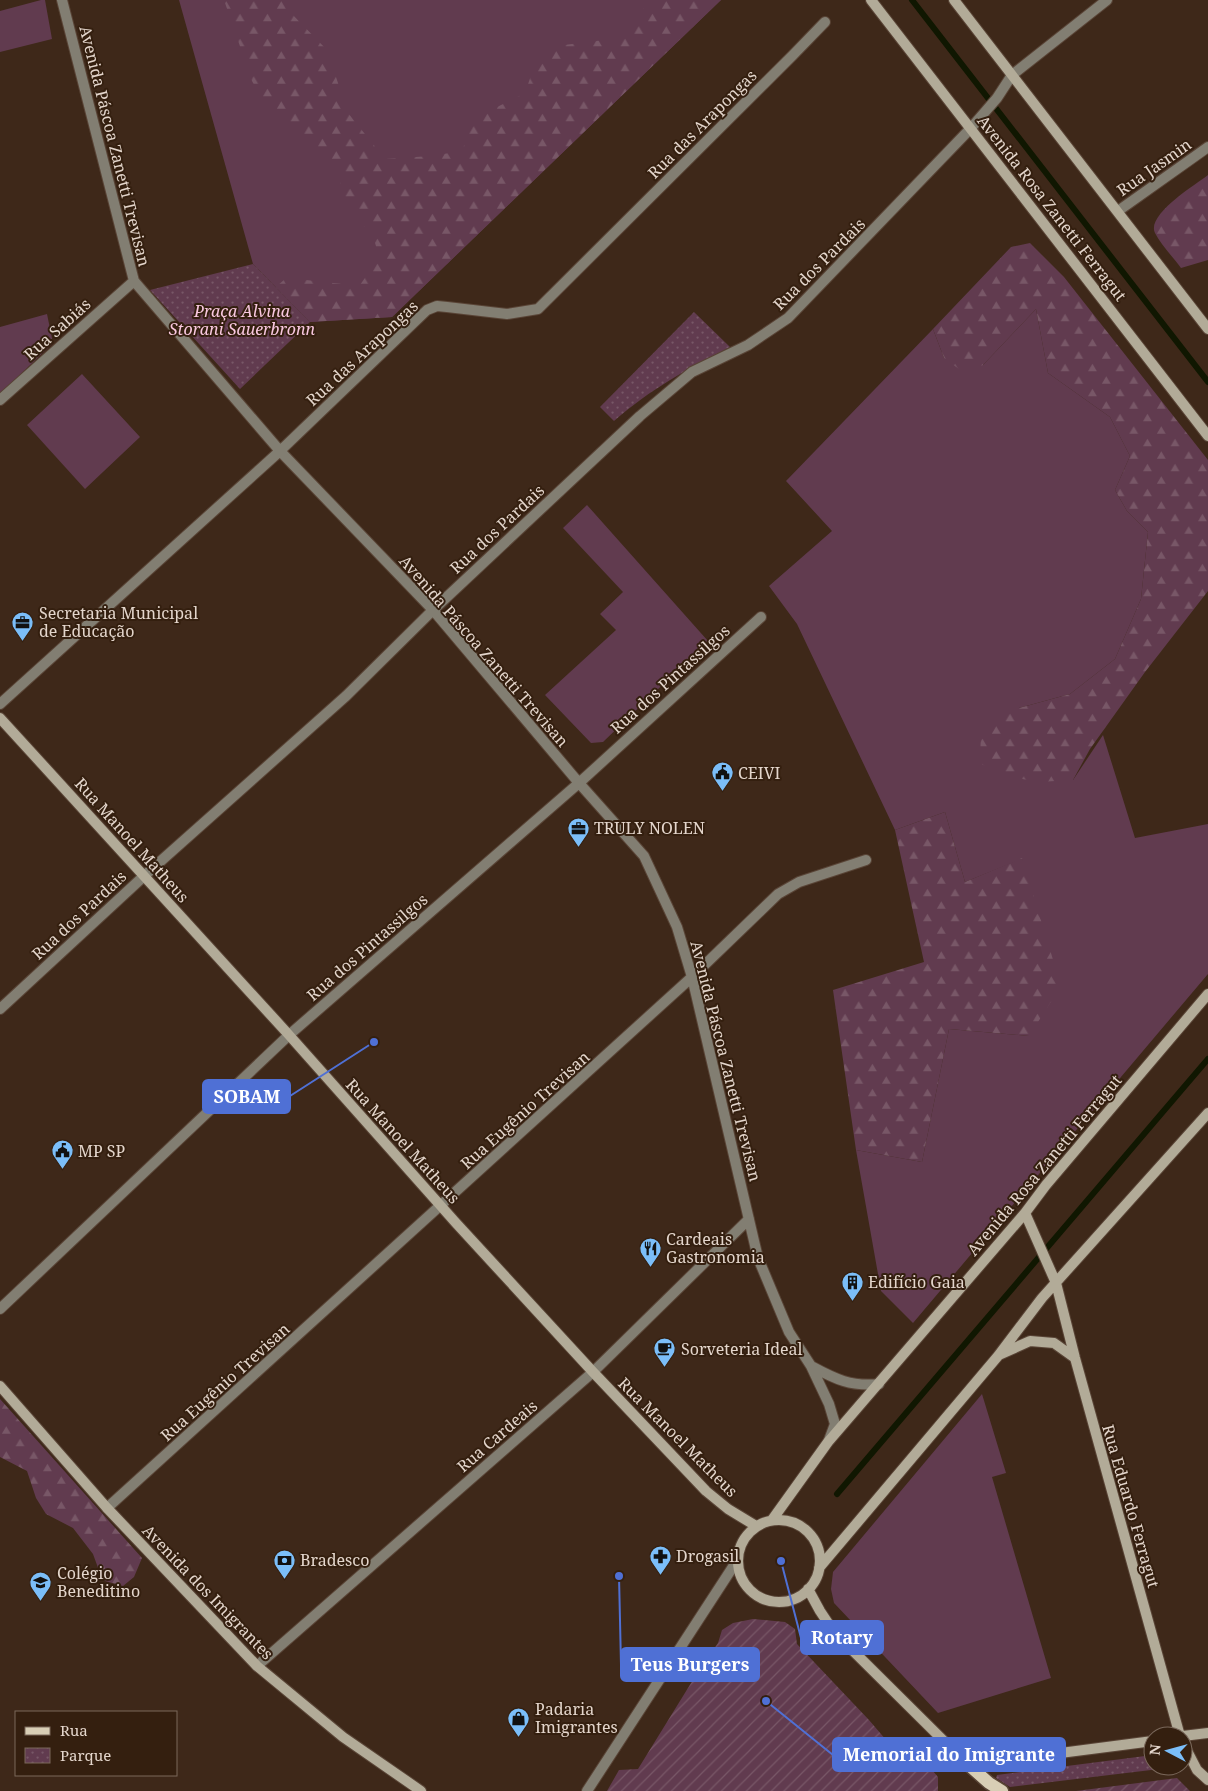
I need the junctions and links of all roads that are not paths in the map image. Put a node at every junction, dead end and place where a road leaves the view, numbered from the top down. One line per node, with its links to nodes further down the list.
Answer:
1 (62, 0): 10 (street, Avenida Páscoa Zanetti Trevisan)
2 (871, 0): 7 (main road, Avenida Rosa Zanetti Ferragut)
3 (954, 0): 6 (main road)
4 (1107, 0): 6 (street, Rua dos Pardais)
5 (825, 22): 14 (street, Rua das Arapongas)
6 (1012, 75): 7 (street, Rua dos Pardais); 9 (main road)
7 (971, 128): 13 (main road, Avenida Rosa Zanetti Ferragut); 15 (street, Rua dos Pardais)
8 (1208, 147): 9 (street, Rua Jasmin)
9 (1118, 211): 11 (main road)
10 (134, 281): 12 (street, Rua Sabiás); 14 (street, Avenida Páscoa Zanetti Trevisan)
11 (1208, 329)
12 (0, 400)
13 (1208, 436)
14 (280, 451): 15 (street, Avenida Páscoa Zanetti Trevisan); 17 (street, Rua das Arapongas)
15 (433, 610): 19 (street, Avenida Páscoa Zanetti Trevisan); 21 (street, Rua dos Pardais)
16 (761, 617): 19 (street, Rua dos Pintassilgos)
17 (0, 704)
18 (0, 718): 21 (main road, Rua Manoel Matheus)
19 (579, 782): 22 (street, Avenida Páscoa Zanetti Trevisan); 25 (street, Rua dos Pintassilgos)
20 (866, 860): 22 (street, Rua Eugênio Trevisan)
21 (144, 876): 24 (street, Rua dos Pardais); 25 (main road, Rua Manoel Matheus)
22 (692, 977): 27 (street, Rua Eugênio Trevisan); 29 (street, Avenida Páscoa Zanetti Trevisan)
23 (1208, 994): 28 (main road, Avenida Rosa Zanetti Ferragut)
24 (0, 1009)
25 (289, 1035): 27 (main road, Rua Manoel Matheus); 31 (street, Rua dos Pintassilgos)
26 (1208, 1113): 30 (main road)
27 (441, 1206): 35 (main road, Rua Manoel Matheus); 39 (street, Rua Eugênio Trevisan)
28 (1025, 1213): 30 (main road, Rua Eduardo Ferragut); 36 (main road, Avenida Rosa Zanetti Ferragut)
29 (749, 1219): 34 (street, Avenida Páscoa Zanetti Trevisan); 35 (street, Rua Cardeais)
30 (1056, 1283): 32 (main road); 33 (main road, Rua Eduardo Ferragut)
31 (0, 1309)
32 (998, 1356): 33 (main road); 43 (main road)
33 (1075, 1358): 46 (main road, Rua Eduardo Ferragut)
34 (811, 1366): 36 (street); 38 (street, Avenida Páscoa Zanetti Trevisan)
35 (593, 1372): 41 (main road, Rua Manoel Matheus); 45 (street, Rua Cardeais)
36 (879, 1384): 38 (main road, Avenida Rosa Zanetti Ferragut)
37 (0, 1386): 39 (main road, Avenida dos Imigrantes)
38 (828, 1442): 40 (main road, Avenida Rosa Zanetti Ferragut)
39 (108, 1508): 45 (main road, Avenida dos Imigrantes)
40 (772, 1520): 41 (main road); 43 (main road)
41 (756, 1526): 42 (main road)
42 (738, 1559): 44 (main road); 56 (street)
43 (819, 1568): 44 (main road)
44 (808, 1589): 50 (main road)
45 (256, 1666): 53 (main road, Avenida dos Imigrantes)
46 (1178, 1726)
47 (1208, 1733): 48 (main road)
48 (1193, 1735)
49 (1143, 1742): 50 (main road)
50 (962, 1759): 54 (main road)
51 (1193, 1762): 52 (main road)
52 (1208, 1780)
53 (409, 1786): 55 (main road, Avenida dos Imigrantes)
54 (991, 1787): 57 (main road)
55 (421, 1791)
56 (587, 1791)
57 (1002, 1791)

